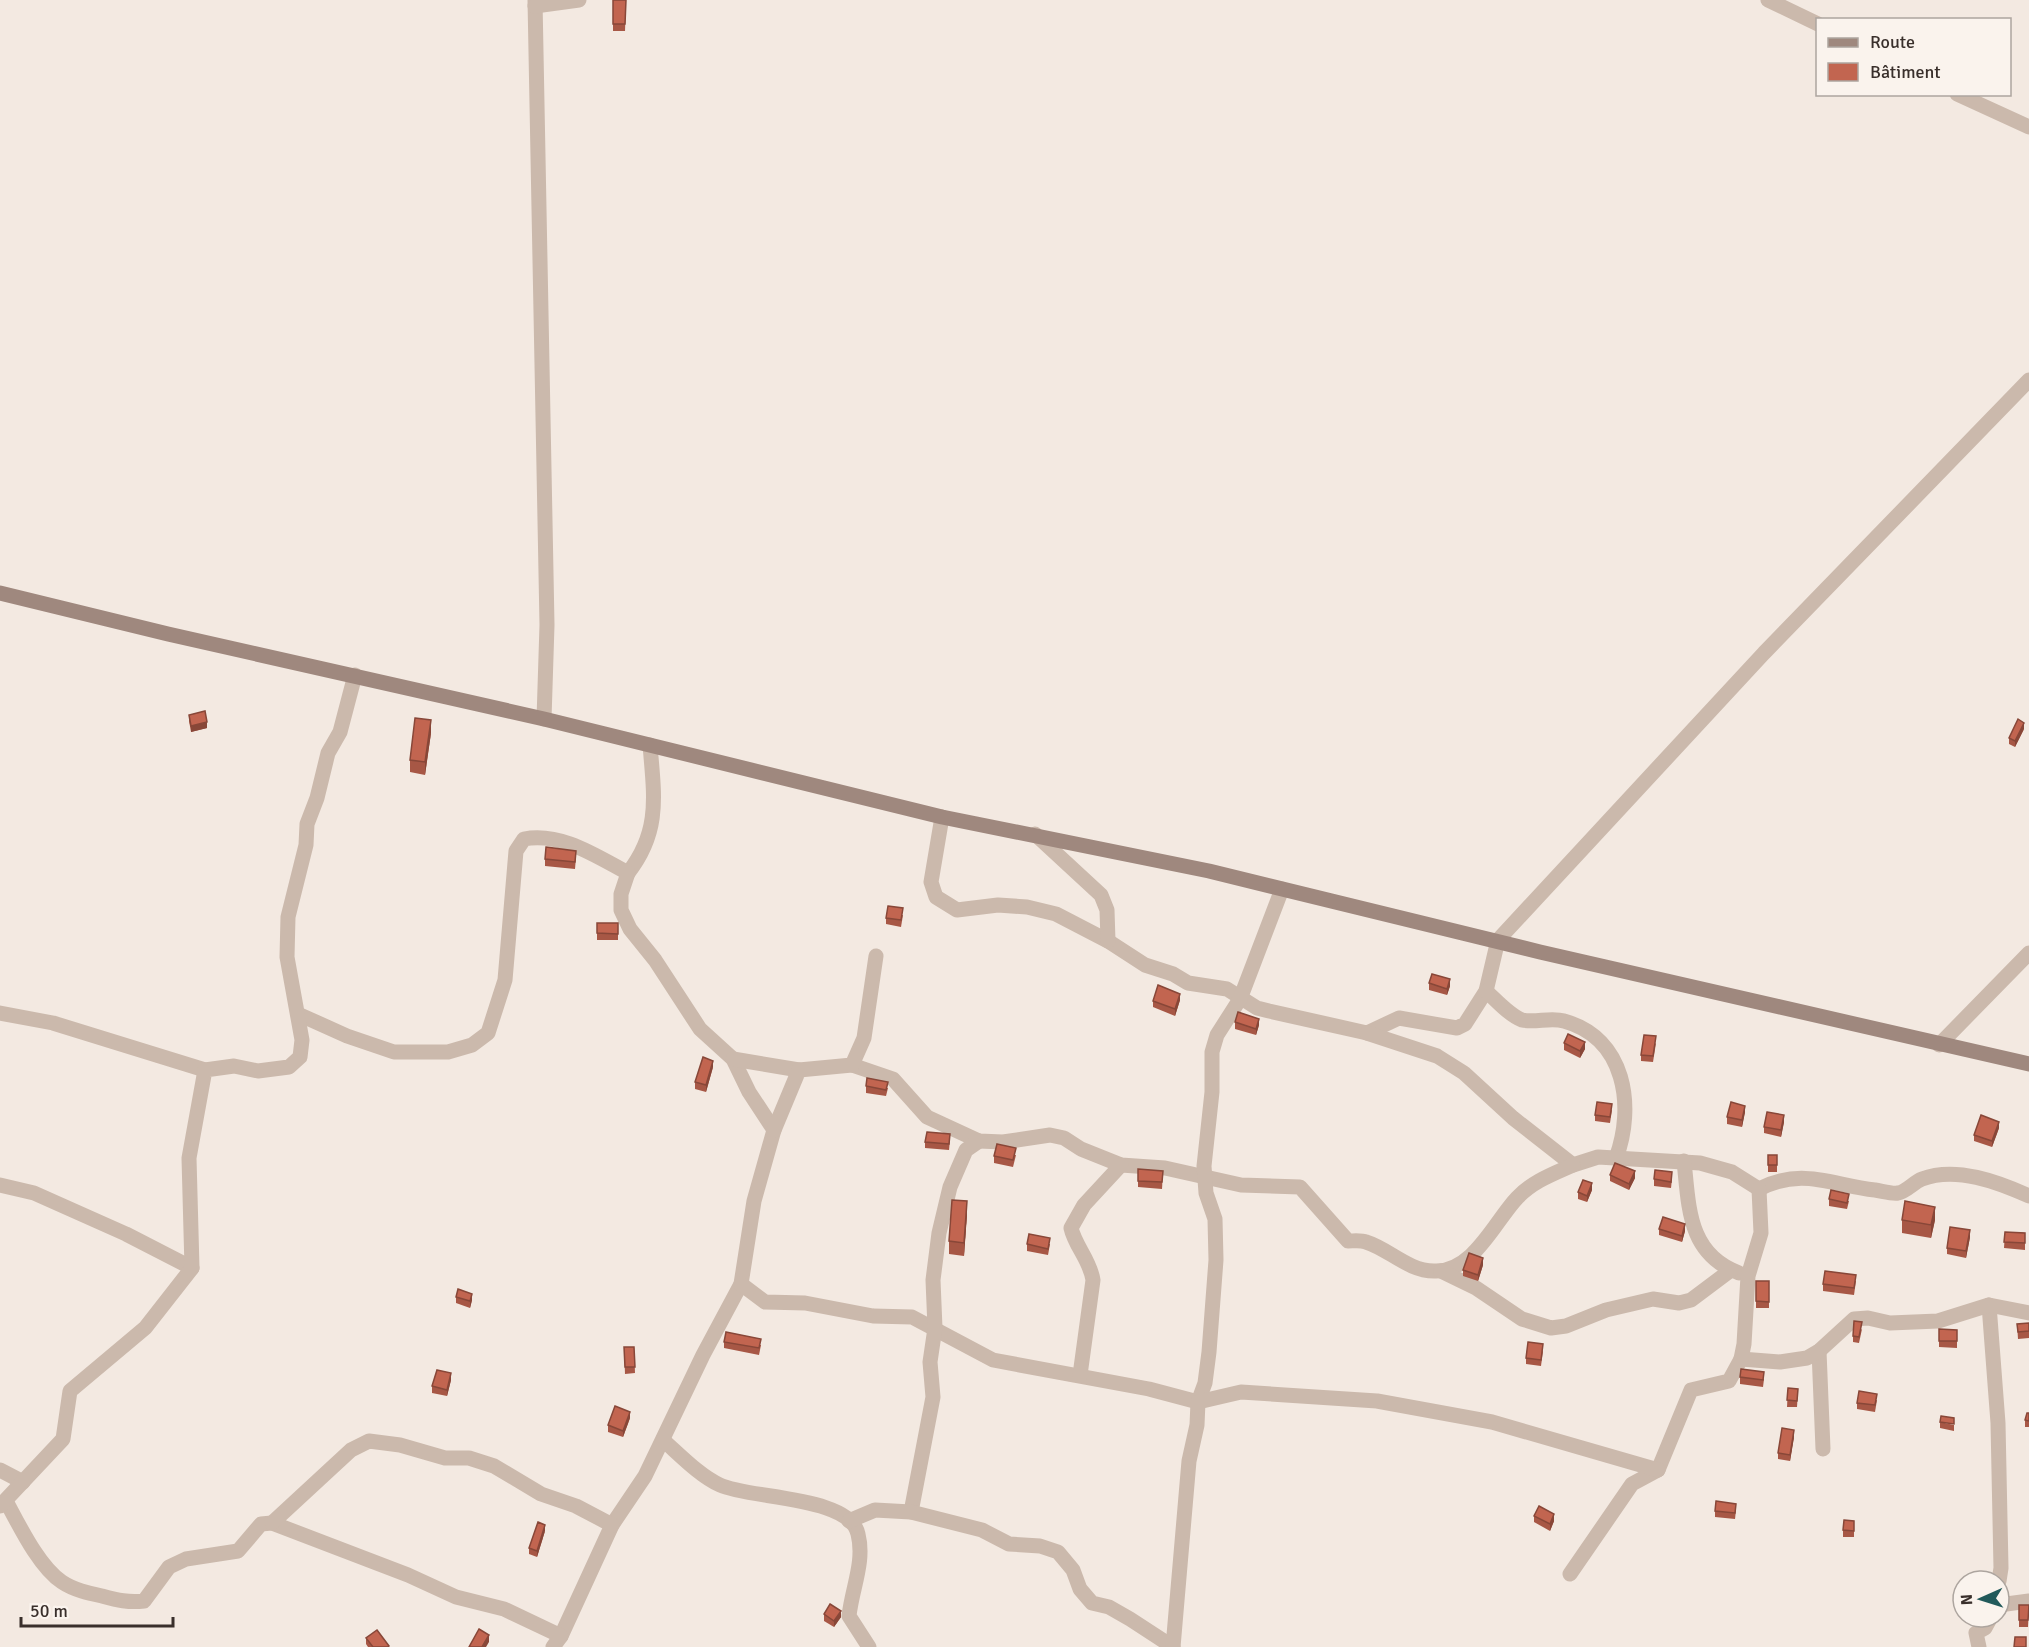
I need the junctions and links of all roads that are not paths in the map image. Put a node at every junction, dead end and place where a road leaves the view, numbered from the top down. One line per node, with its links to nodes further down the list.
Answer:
1 (579, 0): 3 (street)
2 (1768, 0): 4 (street)
3 (535, 3): 10 (street)
4 (1816, 23)
5 (1961, 96): 6 (street)
6 (2029, 127)
7 (2029, 381): 16 (street)
8 (0, 593): 9 (main road)
9 (355, 675): 10 (main road); 23 (street)
10 (544, 719): 11 (main road)
11 (650, 745): 12 (main road); 14 (street)
12 (942, 817): 13 (main road); 17 (street)
13 (1035, 834): 15 (main road); 17 (street)
14 (628, 873): 23 (street); 26 (street)
15 (1282, 889): 16 (main road); 21 (street)
16 (1498, 940): 20 (street); 25 (main road)
17 (1108, 941): 21 (street)
18 (2029, 953): 25 (street)
19 (876, 956): 28 (street)
20 (1486, 991): 24 (street); 33 (street)
21 (1240, 999): 24 (street); 37 (street)
22 (0, 1013): 29 (street)
23 (298, 1014): 29 (street)
24 (1367, 1033): 36 (street)
25 (1939, 1045): 27 (main road)
26 (733, 1059): 30 (street); 31 (street)
27 (2029, 1064)
28 (852, 1065): 30 (street); 32 (street)
29 (205, 1070): 41 (street)
30 (799, 1070): 31 (street)
31 (774, 1130): 45 (street)
32 (979, 1141): 35 (street); 48 (street)
33 (1616, 1158): 34 (street); 36 (street)
34 (1684, 1161): 39 (street); 42 (street)
35 (1121, 1165): 37 (street); 51 (street)
36 (1573, 1165): 43 (street)
37 (1204, 1177): 43 (street); 52 (street)
38 (0, 1185): 41 (street)
39 (1759, 1189): 40 (street); 44 (street)
40 (2029, 1196)
41 (192, 1268): 57 (street)
42 (1731, 1270): 43 (street); 44 (street)
43 (1441, 1271)
44 (1748, 1276): 50 (street)
45 (741, 1284): 48 (street); 53 (street)
46 (1989, 1305): 47 (street); 49 (street); 63 (street)
47 (2029, 1313)
48 (935, 1328): 51 (street); 59 (street)
49 (1819, 1351): 50 (street); 54 (street)
50 (1741, 1359): 56 (street)
51 (1080, 1375): 52 (street)
52 (1197, 1402): 56 (street); 70 (street)
53 (663, 1440): 60 (street); 62 (street)
54 (1824, 1449)
55 (0, 1470): 57 (street)
56 (1659, 1470): 64 (street)
57 (23, 1482): 58 (street)
58 (3, 1503): 61 (street)
59 (911, 1512): 60 (street); 70 (street)
60 (849, 1521): 69 (street)
61 (272, 1523): 62 (street); 68 (street)
62 (612, 1525): 68 (street)
63 (2001, 1569)
64 (1570, 1574)
65 (2029, 1601): 66 (street)
66 (2011, 1603)
67 (1983, 1629): 71 (street)
68 (557, 1642)
69 (869, 1647)
70 (1173, 1647)
71 (1979, 1647)

